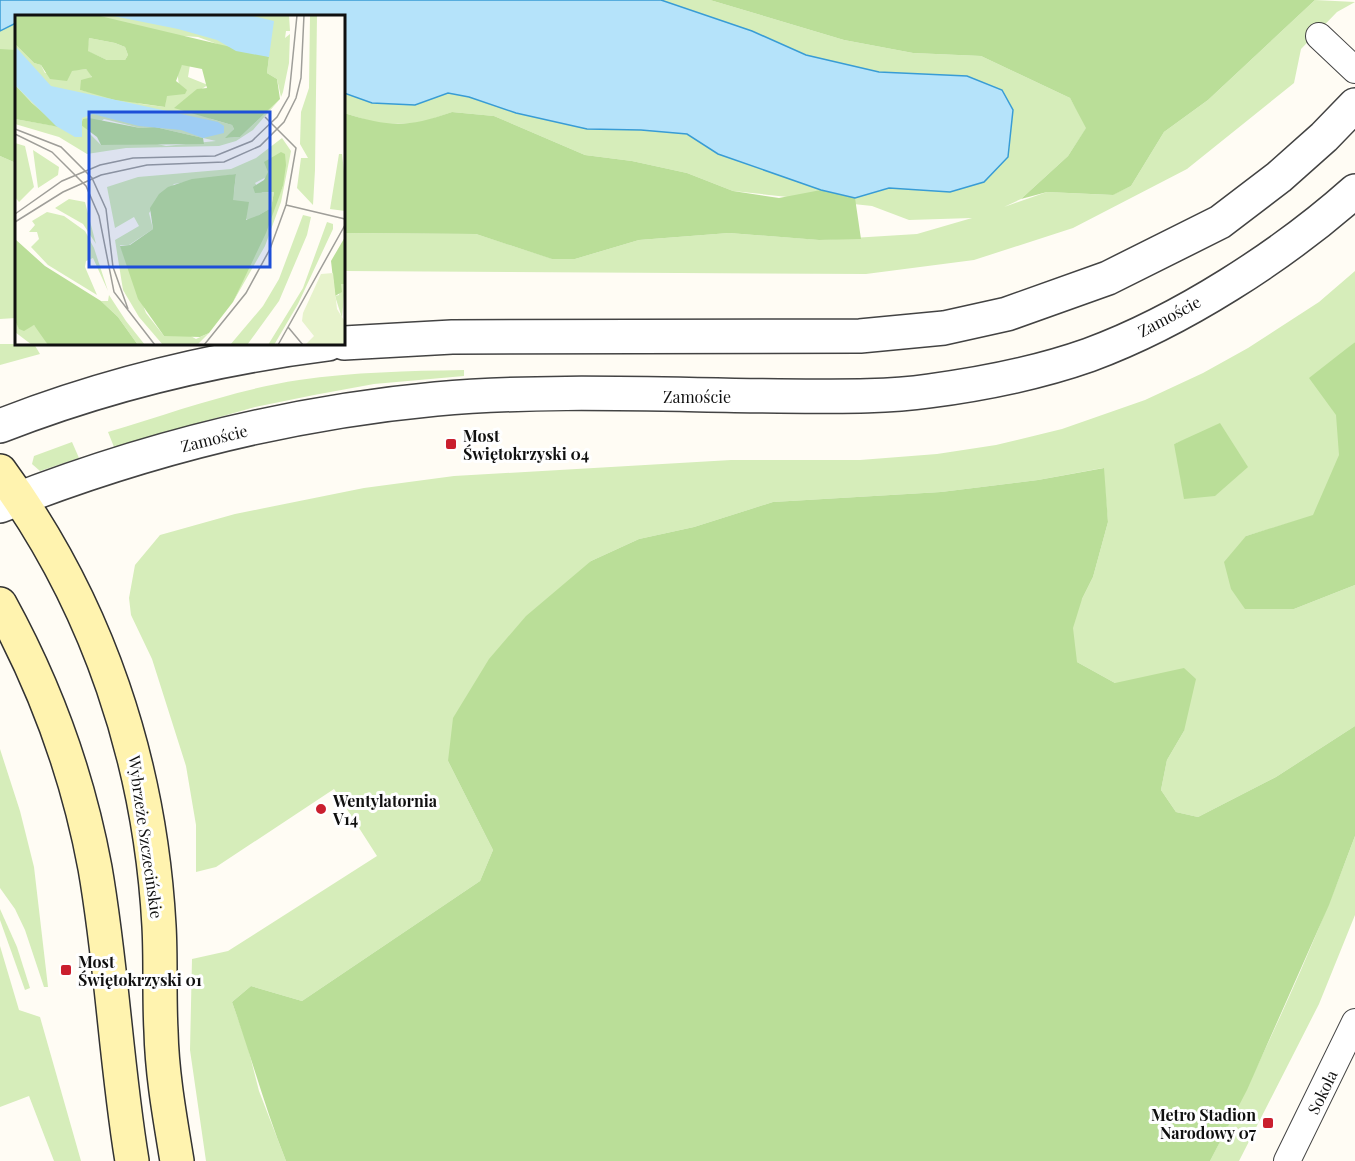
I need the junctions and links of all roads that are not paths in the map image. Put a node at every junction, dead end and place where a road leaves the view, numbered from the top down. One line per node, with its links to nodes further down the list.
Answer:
1 (1319, 36): 2 (street)
2 (1355, 70)
3 (1355, 105): 5 (street)
4 (1355, 191): 9 (street, Zamoście)
5 (345, 343)
6 (319, 345): 7 (street)
7 (0, 426)
8 (0, 471): 9 (main road, Wybrzeże Szczecińskie)
9 (10, 502): 13 (main road, Wybrzeże Szczecińskie)
10 (0, 604): 12 (main road)
11 (1355, 1022): 14 (street, Sokola)
12 (132, 1161)
13 (177, 1161)
14 (1287, 1161)

